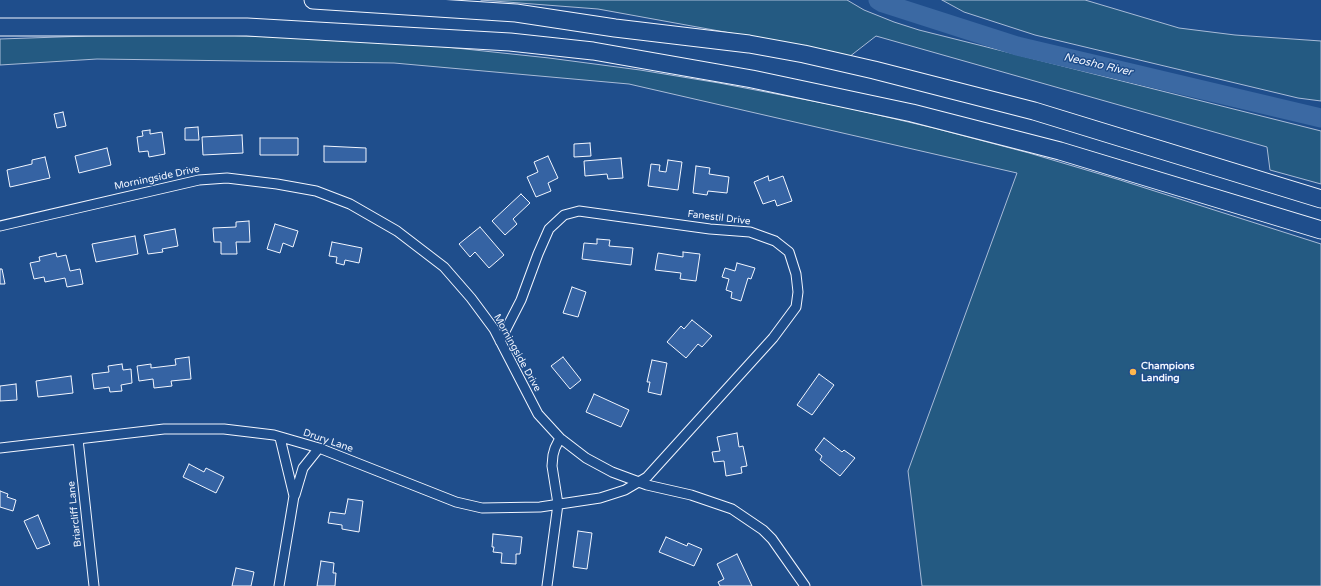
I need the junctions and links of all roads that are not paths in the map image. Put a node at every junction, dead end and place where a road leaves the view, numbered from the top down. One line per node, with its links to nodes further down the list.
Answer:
1 (313, 0): 3 (highway)
2 (0, 27): 5 (highway)
3 (1321, 198)
4 (0, 226): 6 (street, Morningside Drive)
5 (1321, 230)
6 (500, 341): 8 (street, Morningside Drive); 12 (street, Fanestil Drive)
7 (280, 438): 9 (street, Drury Lane); 11 (street, Drury Lane); 13 (street)
8 (560, 438): 12 (street, Morningside Drive); 14 (street)
9 (78, 439): 10 (street, Drury Lane); 15 (street, Briarcliff Lane)
10 (0, 448)
11 (319, 448): 13 (street); 14 (street, Drury Lane)
12 (639, 482): 14 (street, Drury Lane); 18 (street, Morningside Drive)
13 (294, 496): 16 (street)
14 (558, 504): 17 (street)
15 (94, 586)
16 (279, 586)
17 (547, 586)
18 (805, 586)

